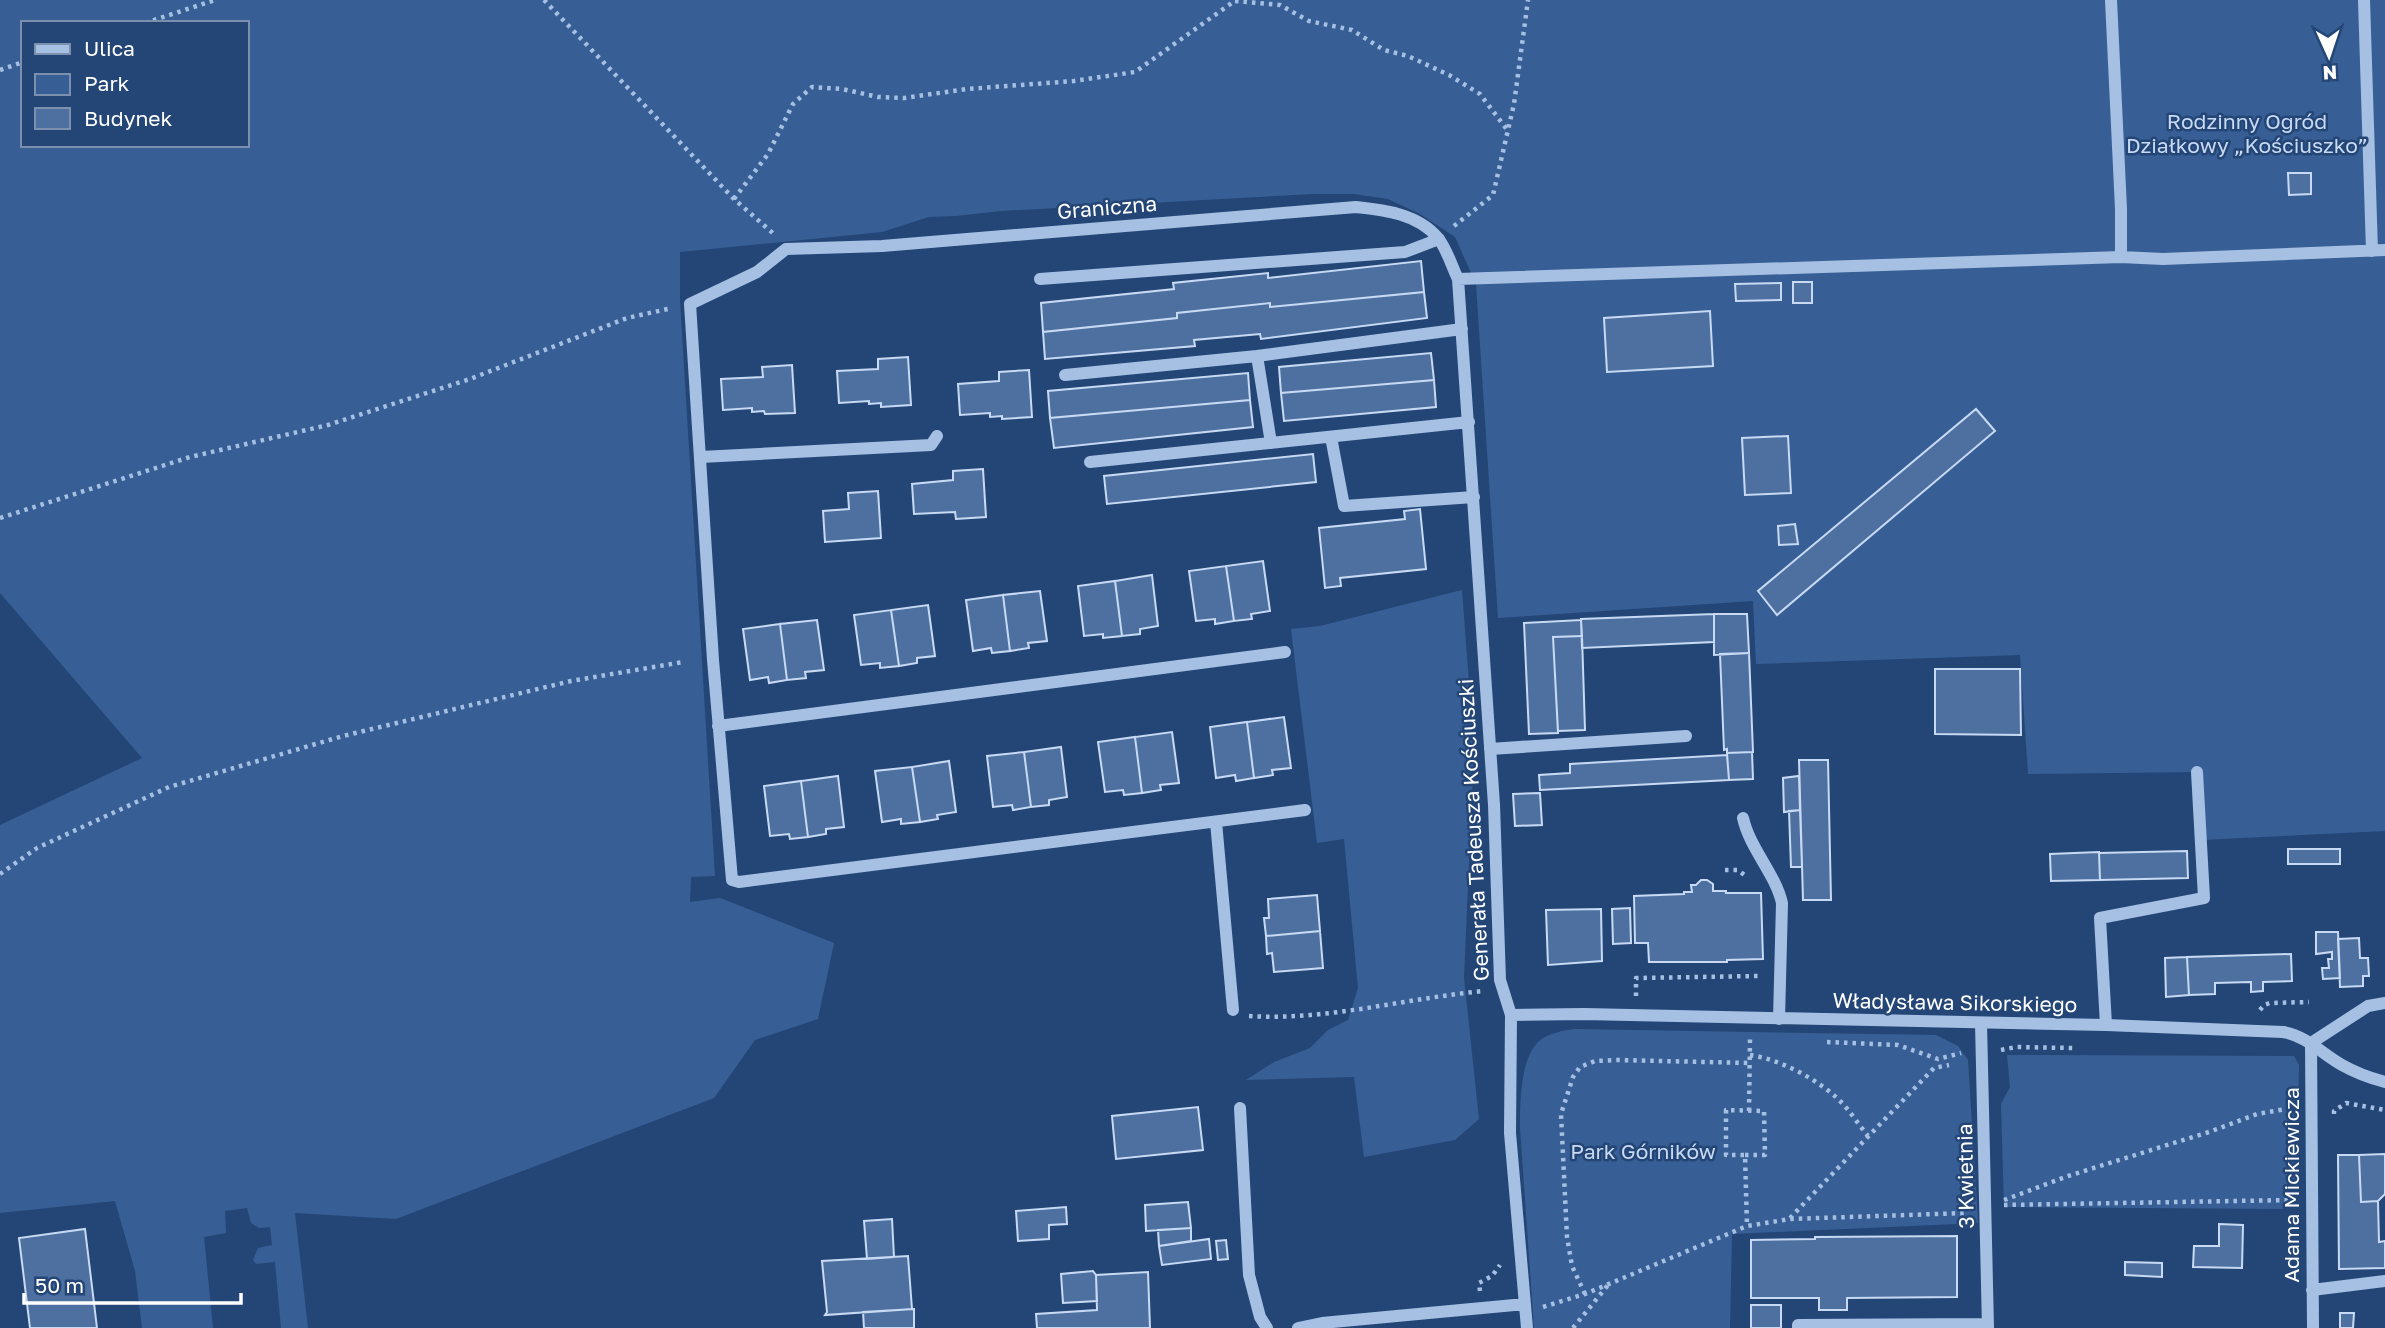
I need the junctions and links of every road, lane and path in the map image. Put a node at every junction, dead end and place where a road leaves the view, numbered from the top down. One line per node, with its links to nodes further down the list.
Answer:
1 (215, 0): 7 (path)
2 (544, 0): 11 (path)
3 (1528, 0): 10 (path)
4 (2111, 0): 15 (street)
5 (2364, 0): 14 (street)
6 (1236, 1): 10 (path); 11 (path)
7 (151, 21)
8 (21, 63): 9 (path)
9 (0, 70)
10 (1508, 131): 12 (path)
11 (733, 199): 13 (path)
12 (1439, 239): 13 (street, Graniczna); 16 (street); 17 (street, Graniczna)
13 (786, 249): 18 (street)
14 (2378, 251): 15 (street)
15 (2121, 257): 17 (street)
16 (1040, 279)
17 (1458, 279): 19 (street, Graniczna)
18 (690, 304): 26 (street); 29 (path)
19 (1462, 329): 20 (street); 22 (street, Generała Tadeusza Kościuszki)
20 (1257, 356): 21 (street); 25 (street)
21 (1065, 375)
22 (1469, 422): 24 (street); 28 (street, Generała Tadeusza Kościuszki)
23 (937, 436): 26 (street)
24 (1331, 437): 25 (street); 28 (street)
25 (1271, 443): 27 (street)
26 (701, 457): 32 (street)
27 (1090, 462)
28 (1474, 497): 34 (street, Generała Tadeusza Kościuszki)
29 (0, 518)
30 (1285, 652): 32 (street)
31 (683, 662): 39 (path)
32 (718, 726): 38 (street)
33 (1686, 736): 34 (street)
34 (1490, 749): 41 (street, Generała Tadeusza Kościuszki)
35 (2197, 772): 50 (street)
36 (1304, 810): 38 (street)
37 (1743, 818): 40 (street)
38 (1216, 822): 45 (street)
39 (0, 874)
40 (1781, 976): 42 (path); 48 (street)
41 (1502, 990): 45 (path); 47 (street, Generała Tadeusza Kościuszki)
42 (1636, 1000)
43 (2309, 1002): 46 (path)
44 (2385, 1003): 52 (street)
45 (1233, 1010)
46 (2260, 1014)
47 (1510, 1015): 48 (street, Władysława Sikorskiego); 72 (street, Generała Tadeusza Kościuszki)
48 (1779, 1019): 49 (street, Władysława Sikorskiego)
49 (1981, 1023): 50 (street, Władysława Sikorskiego); 65 (street, 3 Kwietnia)
50 (2106, 1025): 52 (street, Władysława Sikorskiego)
51 (1750, 1038): 53 (path)
52 (2311, 1043): 56 (street, Władysława Sikorskiego); 57 (street, Adama Mickiewicza)
53 (1750, 1055): 54 (path); 62 (path)
54 (1750, 1063): 60 (path); 71 (path)
55 (1949, 1065): 62 (path)
56 (2385, 1082)
57 (2311, 1105): 64 (street, Adama Mickiewicza); 65 (path)
58 (1240, 1108): 75 (street)
59 (2385, 1110): 61 (path)
60 (1749, 1111): 63 (path); 63 (path)
61 (2334, 1124)
62 (1868, 1136): 66 (path)
63 (1745, 1155): 67 (path)
64 (2311, 1200): 65 (path); 70 (street, Adama Mickiewicza)
65 (1985, 1206): 66 (path); 74 (street, 3 Kwietnia)
66 (1790, 1219): 67 (path)
67 (1747, 1226): 69 (path)
68 (2385, 1281): 70 (street)
69 (1608, 1284): 71 (path); 78 (path)
70 (2312, 1290): 80 (street, Adama Mickiewicza)
71 (1585, 1294): 73 (path)
72 (1525, 1304): 76 (street); 77 (street, Generała Tadeusza Kościuszki)
73 (1543, 1307)
74 (1988, 1326): 79 (street)
75 (1267, 1328)
76 (1298, 1328)
77 (1527, 1328)
78 (1573, 1328)
79 (1798, 1328)
80 (2313, 1328)

